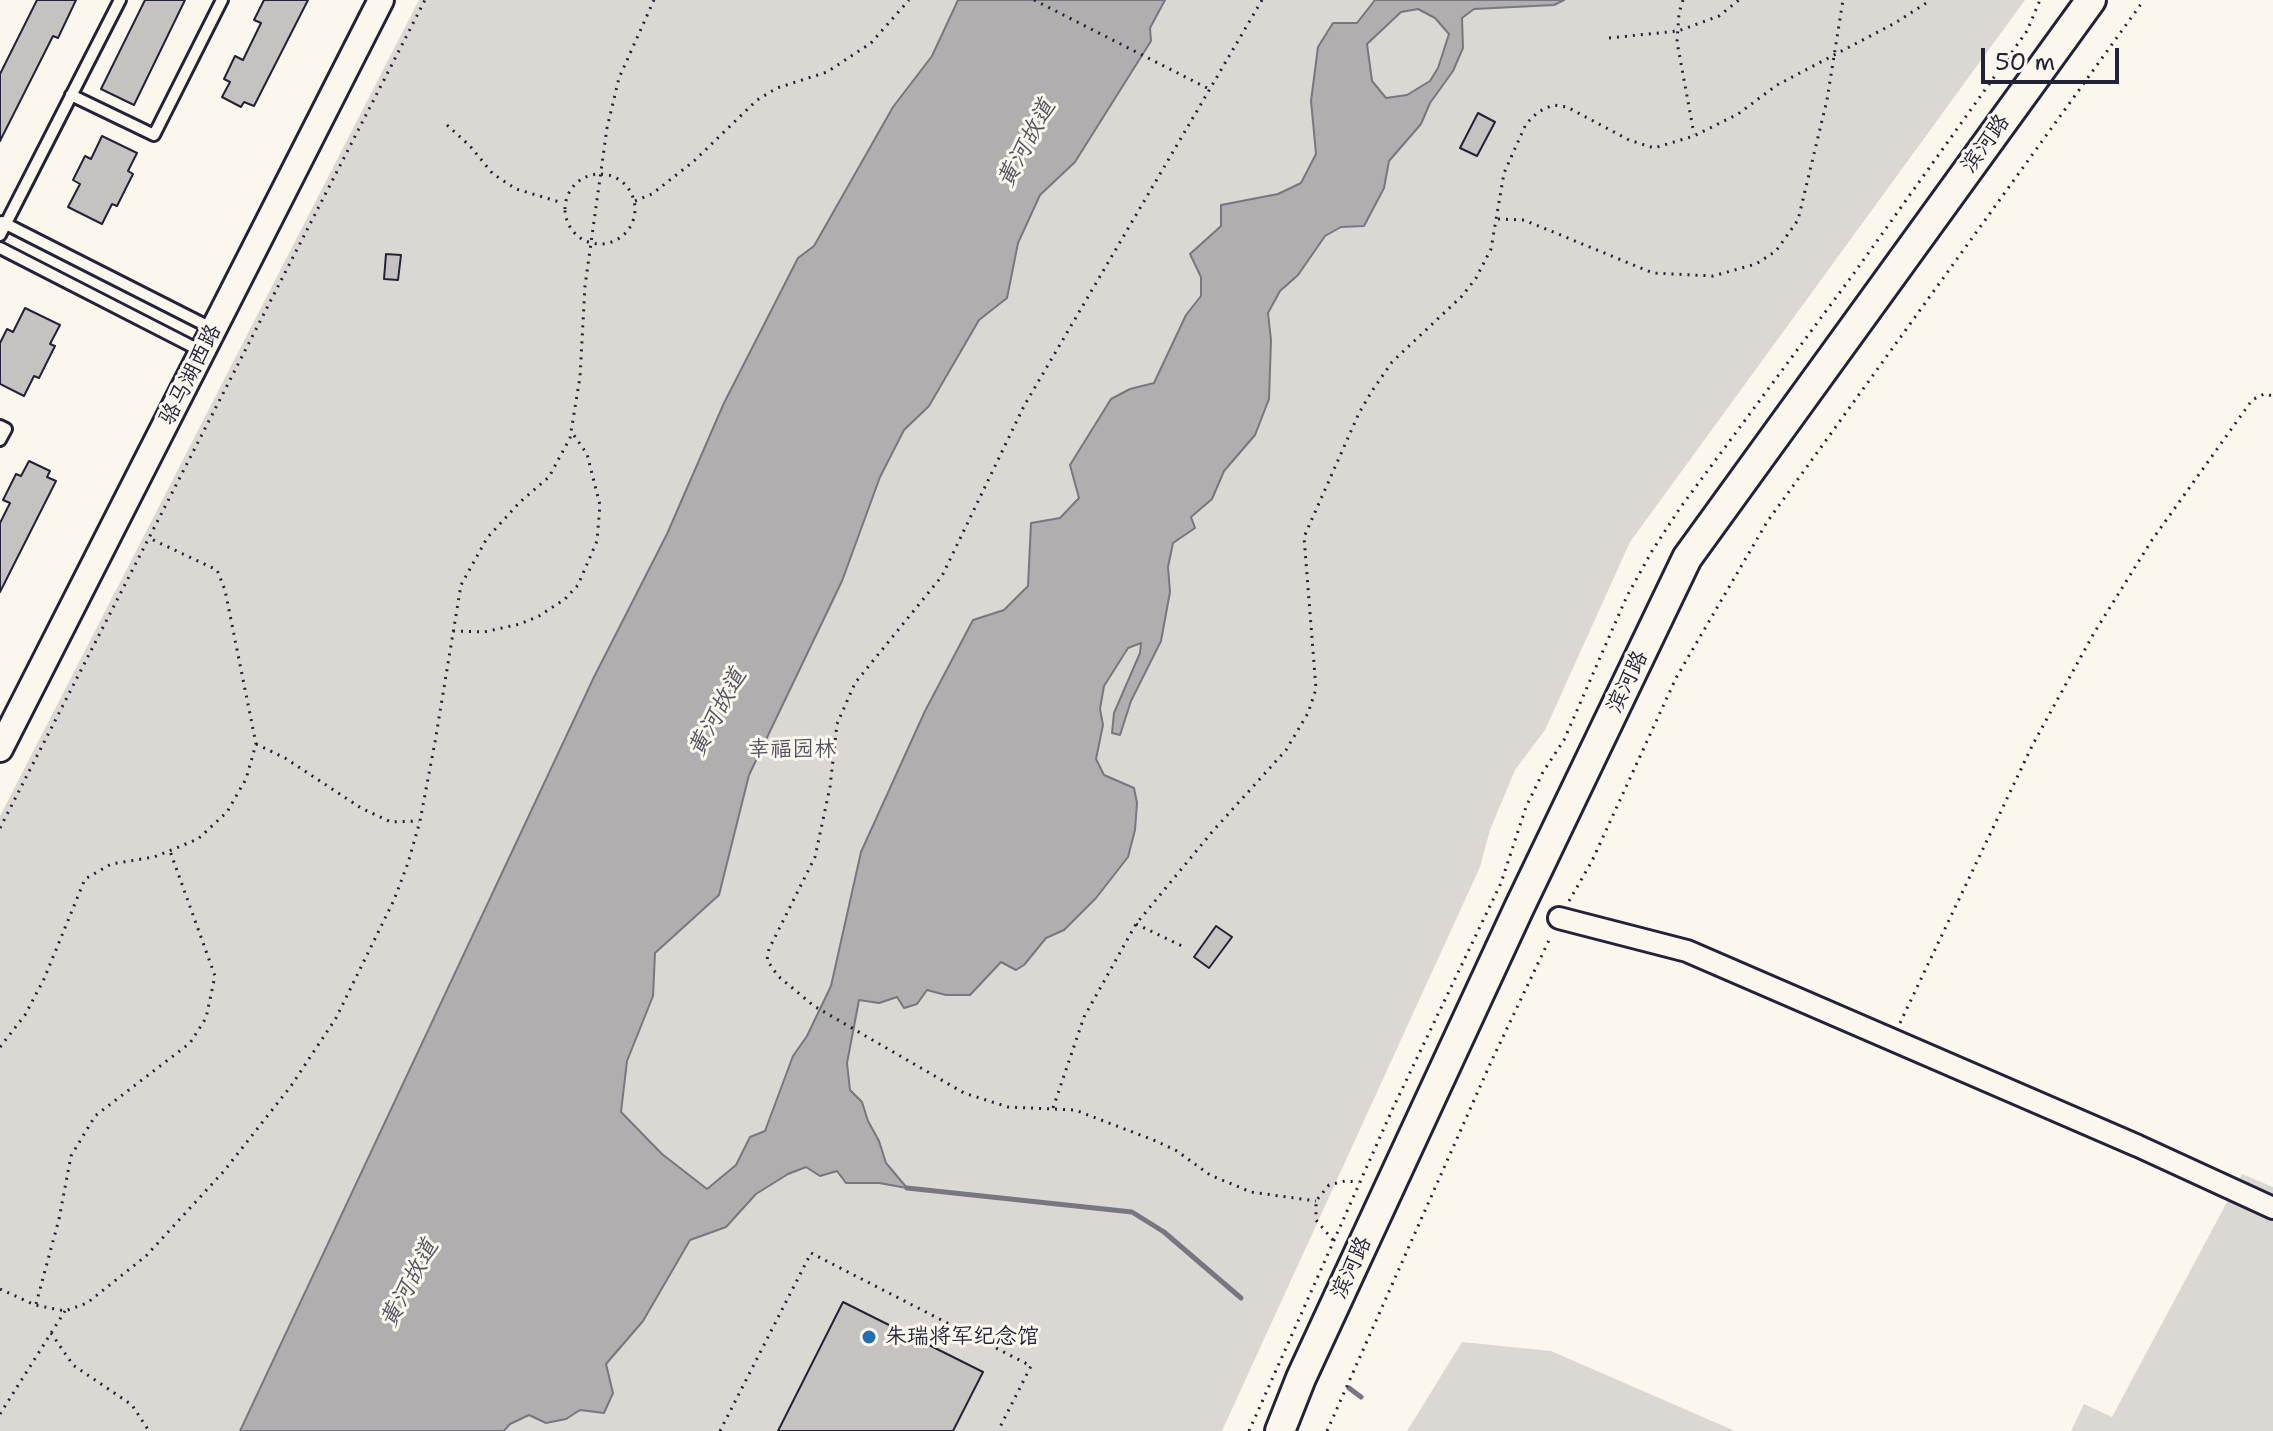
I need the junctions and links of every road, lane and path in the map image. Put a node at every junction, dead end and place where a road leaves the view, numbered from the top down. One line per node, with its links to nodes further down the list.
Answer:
1 (120, 0): 19 (lane)
2 (222, 0): 19 (lane)
3 (381, 0): 30 (street, 骆马湖西路)
4 (425, 0): 36 (path)
5 (654, 0): 22 (path)
6 (909, 0): 23 (path)
7 (1034, 0): 18 (path)
8 (1262, 0): 18 (path)
9 (1683, 0): 15 (path)
10 (1739, 0): 15 (path)
11 (1843, 0): 17 (path)
12 (1931, 0): 17 (path)
13 (2091, 0): 61 (main road, 滨河路)
14 (2144, 0): 43 (path)
15 (1678, 31): 16 (path); 21 (path)
16 (1609, 38)
17 (1834, 54): 21 (path); 25 (path)
18 (1209, 89): 48 (path)
19 (71, 95): 26 (lane)
20 (447, 125): 24 (path)
21 (1694, 136): 25 (path)
22 (600, 173): 23 (path); 24 (path); 28 (path)
23 (635, 201): 28 (path)
24 (565, 204): 28 (path)
25 (1498, 219): 44 (path)
26 (3, 222): 27 (lane); 30 (lane)
27 (0, 235)
28 (591, 243): 34 (path)
29 (0, 248): 31 (lane)
30 (214, 330): 31 (street, 骆马湖西路)
31 (203, 352): 39 (street, 骆马湖西路)
32 (2273, 396): 46 (path)
33 (0, 426): 35 (lane)
34 (571, 431): 37 (path); 37 (path)
35 (0, 440)
36 (149, 538): 38 (path); 41 (path)
37 (453, 631): 40 (path)
38 (256, 744): 40 (path); 42 (path)
39 (0, 749)
40 (420, 821): 55 (path)
41 (0, 828)
42 (170, 851): 47 (path); 54 (path)
43 (1559, 918): 46 (street); 62 (path)
44 (1136, 924): 45 (path); 48 (path)
45 (1182, 946)
46 (1892, 1040): 51 (street)
47 (0, 1047)
48 (1052, 1109): 50 (path)
49 (1359, 1182): 50 (path)
50 (1316, 1201): 52 (path)
51 (2273, 1208)
52 (1333, 1240)
53 (0, 1289): 54 (path)
54 (35, 1305): 55 (path)
55 (65, 1311): 56 (path)
56 (51, 1333): 57 (path); 58 (path)
57 (0, 1414)
58 (149, 1431)
59 (720, 1431): 60 (path)
60 (998, 1431)
61 (1280, 1431)
62 (1327, 1431)

